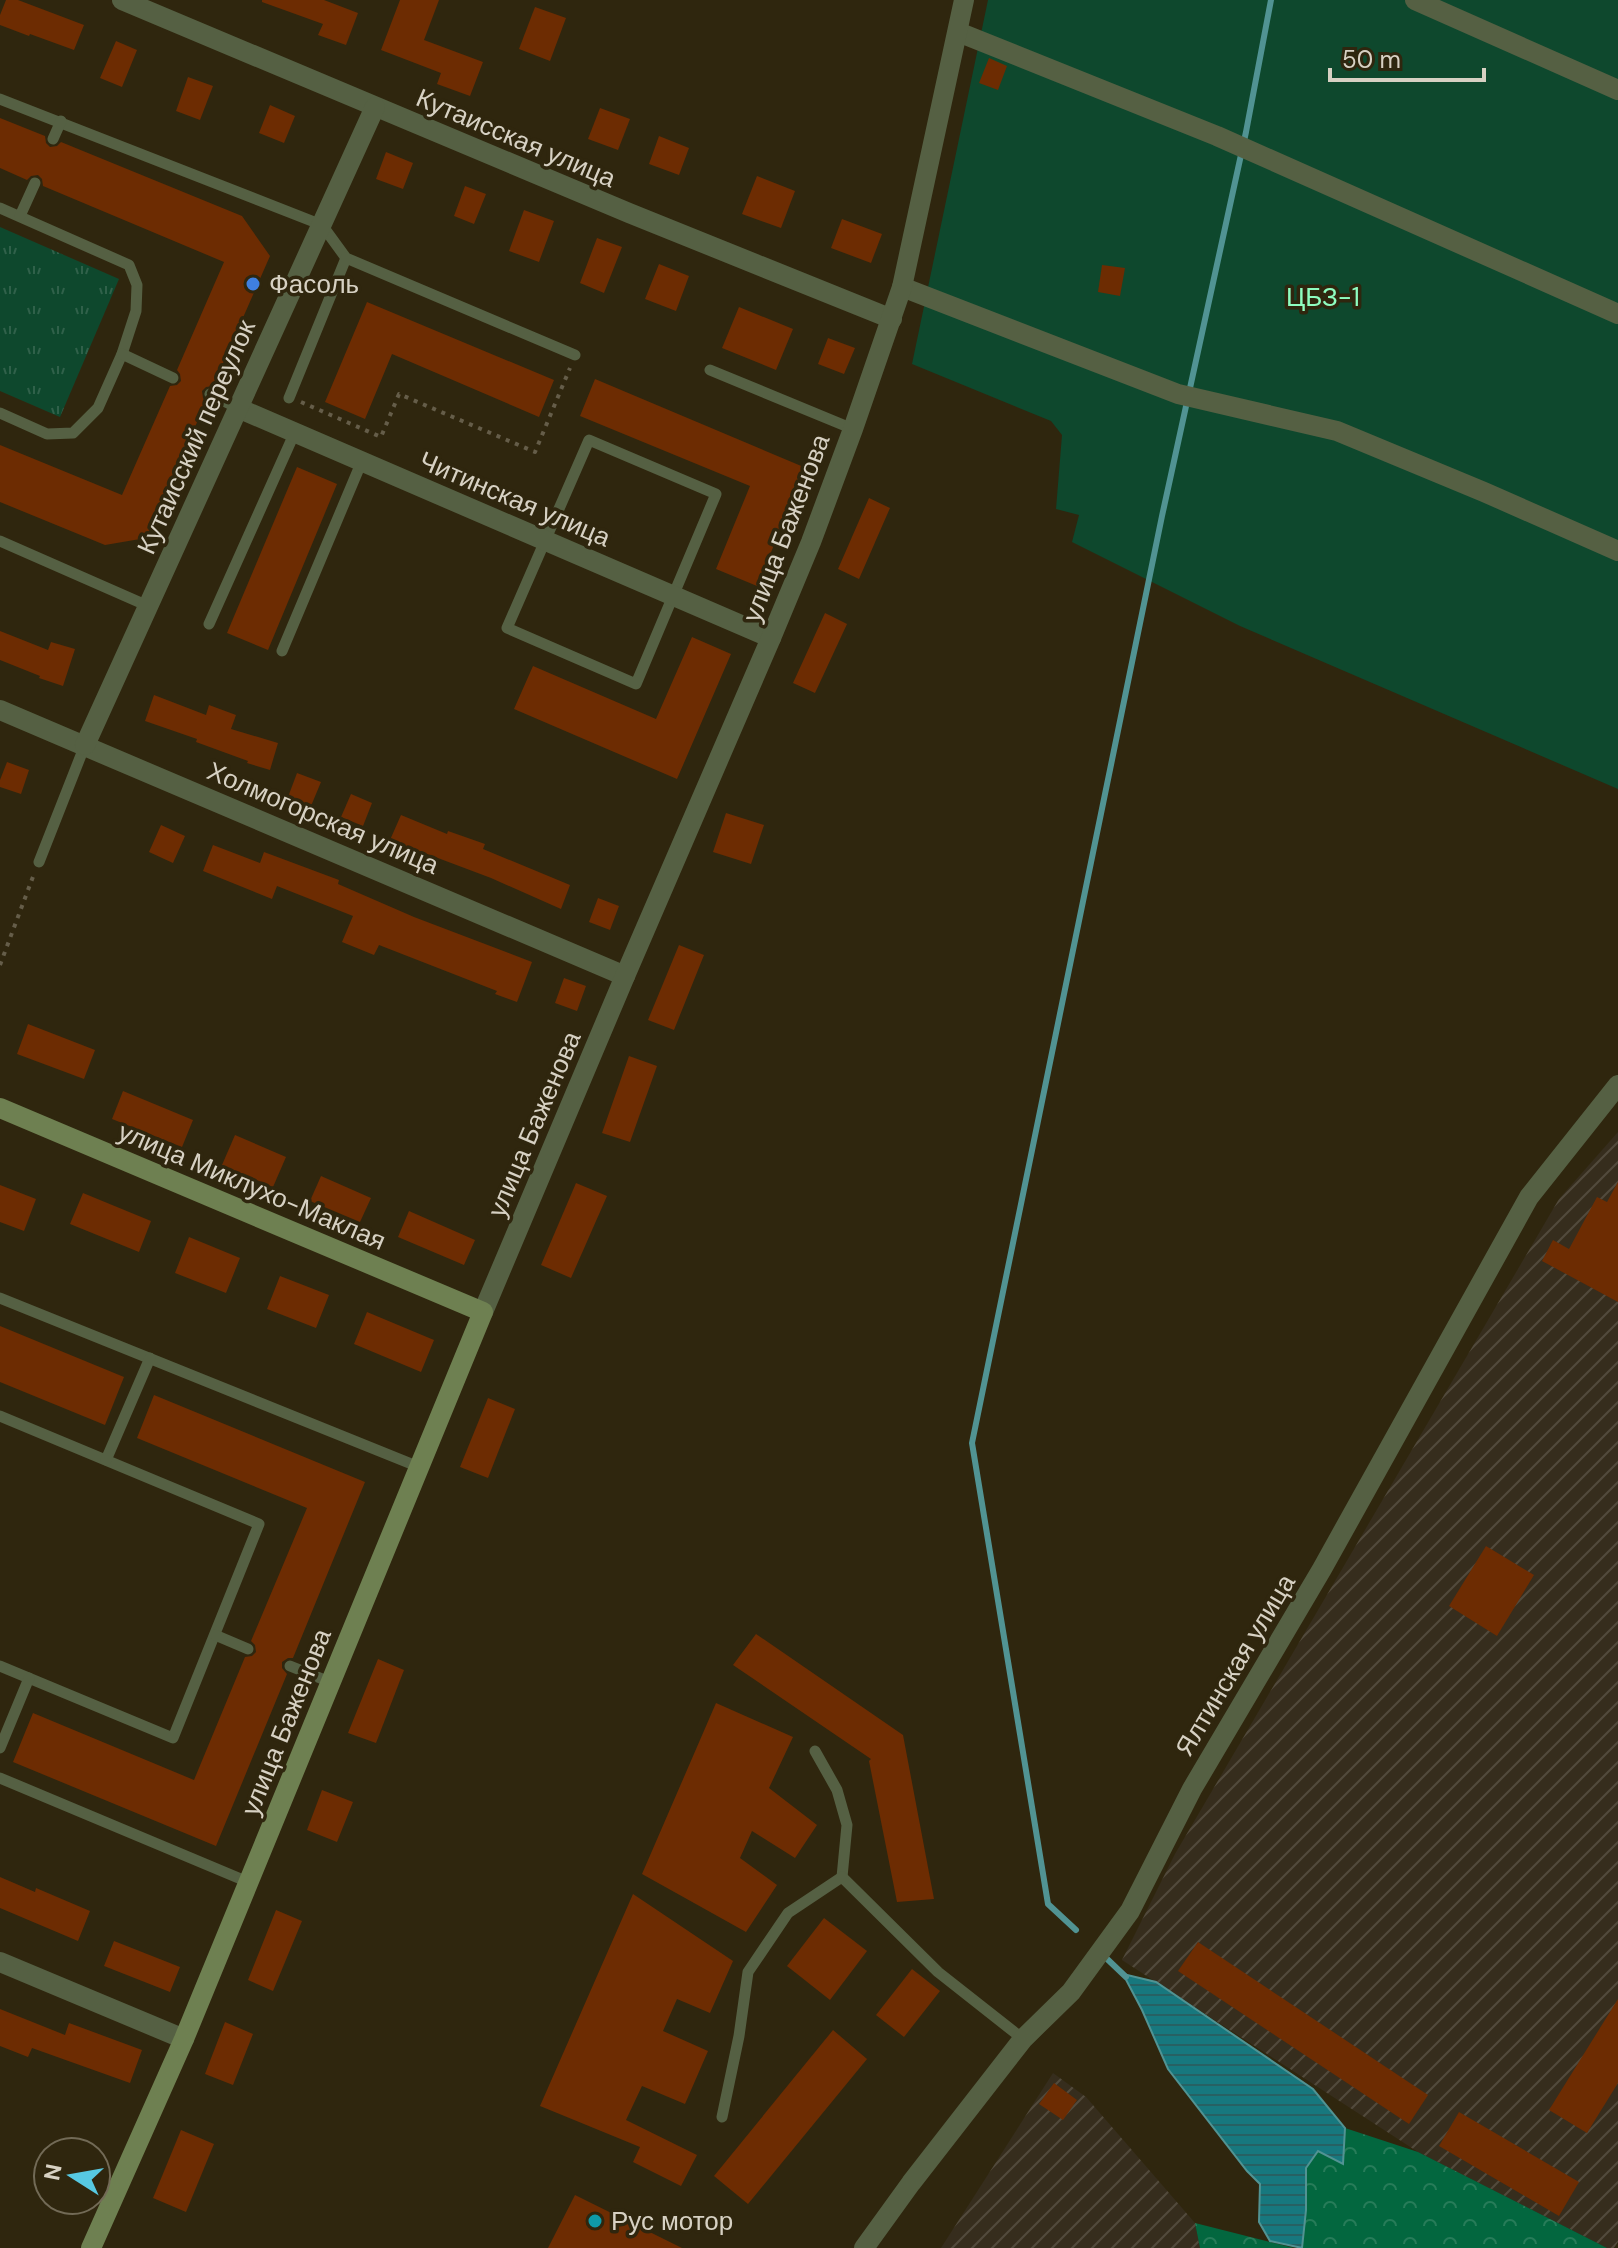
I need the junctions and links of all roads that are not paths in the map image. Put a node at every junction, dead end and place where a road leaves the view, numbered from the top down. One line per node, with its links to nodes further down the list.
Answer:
1 (122, 0): 7 (street, Кутаисская улица)
2 (964, 0): 4 (street, улица Баженова)
3 (1415, 0): 5 (street)
4 (958, 32): 15 (street, улица Баженова); 16 (street)
5 (1618, 90)
6 (0, 99): 8 (lane)
7 (375, 107): 13 (street, Кутаисский переулок); 17 (street, Кутаисская улица)
8 (61, 121): 9 (lane); 13 (lane)
9 (53, 139)
10 (35, 183): 12 (lane)
11 (0, 208): 12 (lane)
12 (20, 216): 18 (lane)
13 (322, 225): 14 (lane); 24 (street, Кутаисский переулок)
14 (346, 258): 19 (lane); 23 (lane)
15 (902, 287): 17 (street, улица Баженова); 31 (street)
16 (1618, 314)
17 (892, 319): 26 (street, улица Баженова)
18 (122, 354): 21 (lane); 25 (lane)
19 (575, 355)
20 (710, 370): 26 (lane)
21 (173, 378)
22 (210, 394): 24 (lane)
23 (289, 398)
24 (238, 408): 27 (street, Читинская улица); 33 (street, Кутаисский переулок)
25 (0, 413)
26 (853, 429): 35 (street, улица Баженова)
27 (295, 432): 28 (street, Читинская улица); 34 (lane)
28 (362, 461): 30 (street, Читинская улица); 36 (lane)
29 (0, 541): 33 (lane)
30 (546, 541): 32 (street, Читинская улица); 32 (lane); 32 (lane)
31 (1618, 551)
32 (673, 596): 35 (street, Читинская улица)
33 (148, 606): 38 (street, Кутаисский переулок)
34 (209, 624)
35 (771, 638): 40 (street, улица Баженова)
36 (282, 651)
37 (0, 710): 38 (street, Холмогорская улица)
38 (85, 745): 39 (lane); 40 (street, Холмогорская улица)
39 (39, 862)
40 (625, 976): 44 (street, улица Баженова)
41 (1618, 1085): 62 (street, Ялтинская улица)
42 (0, 1108): 44 (street, улица Миклухо-Маклая)
43 (0, 1298): 45 (lane)
44 (483, 1312): 48 (street, улица Баженова)
45 (150, 1358): 47 (lane); 48 (lane)
46 (0, 1416): 47 (lane)
47 (106, 1460): 49 (lane)
48 (419, 1467): 54 (street, улица Баженова)
49 (215, 1635): 50 (lane); 53 (lane)
50 (248, 1649)
51 (0, 1666): 53 (lane)
52 (290, 1666): 54 (lane)
53 (29, 1678): 55 (lane)
54 (330, 1682): 59 (street, улица Баженова)
55 (0, 1748)
56 (815, 1751): 58 (lane)
57 (0, 1778): 59 (lane)
58 (842, 1877): 62 (lane); 63 (lane)
59 (248, 1882): 61 (street, улица Баженова)
60 (0, 1962): 61 (street)
61 (184, 2039): 64 (street, улица Баженова)
62 (1023, 2039): 65 (street, Ялтинская улица)
63 (722, 2117)
64 (91, 2248)
65 (864, 2248)

